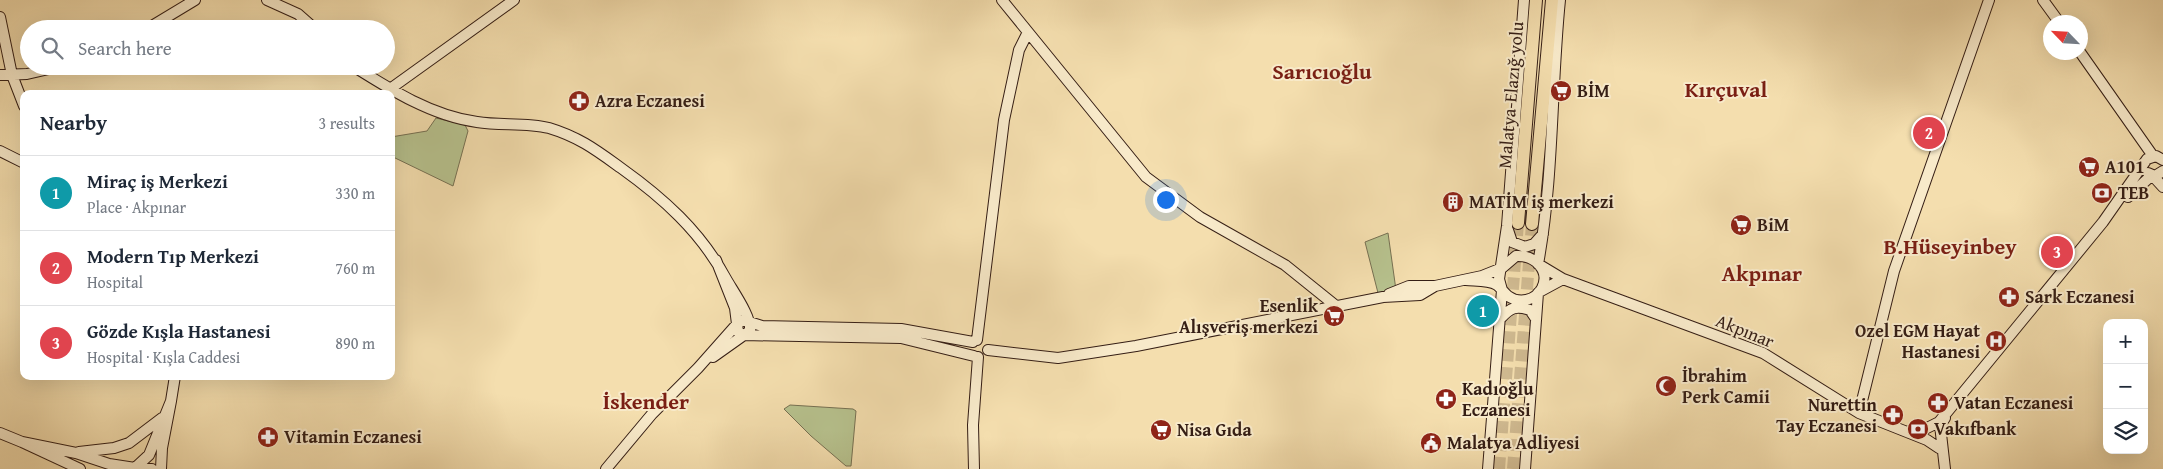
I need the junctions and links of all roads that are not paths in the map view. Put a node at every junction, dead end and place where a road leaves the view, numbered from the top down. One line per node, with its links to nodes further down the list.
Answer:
1 (194, 0): 13 (main road)
2 (267, 0): 14 (main road)
3 (514, 0): 22 (main road)
4 (1002, 0): 15 (main road)
5 (1524, 0): 34 (main road)
6 (1536, 0): 34 (highway, Malatya-Elazığ yolu)
7 (1552, 0): 33 (highway)
8 (1560, 0): 35 (main road)
9 (1988, 0): 55 (main road)
10 (2043, 0): 11 (main road)
11 (2054, 15)
12 (0, 17): 19 (main road)
13 (162, 20)
14 (305, 20)
15 (1028, 32): 43 (main road); 49 (main road)
16 (2086, 60): 26 (main road)
17 (20, 74): 19 (main road)
18 (0, 75): 19 (main road)
19 (12, 75): 24 (main road)
20 (366, 75): 21 (main road)
21 (387, 90)
22 (389, 90)
23 (395, 94): 36 (main road)
24 (20, 96)
25 (0, 151): 27 (main road)
26 (2160, 157): 28 (main road)
27 (20, 161)
28 (2145, 165): 30 (main road); 57 (main road)
29 (2163, 171): 30 (main road)
30 (2152, 175): 31 (main road); 32 (main road)
31 (2163, 187): 32 (main road)
32 (2132, 191): 57 (main road)
33 (1532, 224)
34 (1513, 225): 35 (main road); 38 (main road)
35 (1544, 232): 37 (main road)
36 (716, 260): 46 (main road); 47 (main road)
37 (1538, 264): 38 (main road); 39 (main road, Akpınar); 42 (main road)
38 (1502, 268): 40 (main road); 41 (main road)
39 (1563, 278): 42 (main road); 55 (main road, Akpınar)
40 (1466, 280): 41 (main road); 43 (main road)
41 (1502, 290): 42 (main road); 44 (main road)
42 (1538, 293): 45 (main road)
43 (1336, 306): 50 (main road)
44 (1501, 318): 45 (main road); 69 (main road)
45 (1536, 319): 70 (main road)
46 (736, 324): 47 (main road); 48 (main road); 52 (main road)
47 (751, 324): 48 (main road); 49 (main road)
48 (744, 335): 51 (main road); 52 (main road)
49 (975, 341): 50 (main road); 51 (main road)
50 (988, 350): 51 (main road)
51 (976, 357): 68 (main road)
52 (698, 368): 67 (main road)
53 (174, 380): 54 (main road)
54 (171, 401): 56 (main road); 66 (main road)
55 (1859, 413): 58 (main road, Akpınar)
56 (163, 417): 62 (main road); 64 (main road)
57 (1939, 424): 58 (main road); 61 (main road); 71 (main road)
58 (1906, 432): 61 (main road, Akpınar)
59 (0, 433): 60 (main road)
60 (22, 442): 62 (main road); 63 (main road)
61 (1939, 448): 71 (main road)
62 (76, 452): 64 (main road)
63 (77, 469)
64 (135, 469): 65 (main road)
65 (152, 469)
66 (161, 469)
67 (606, 469)
68 (974, 469)
69 (1488, 469)
70 (1525, 469)
71 (1943, 469)

